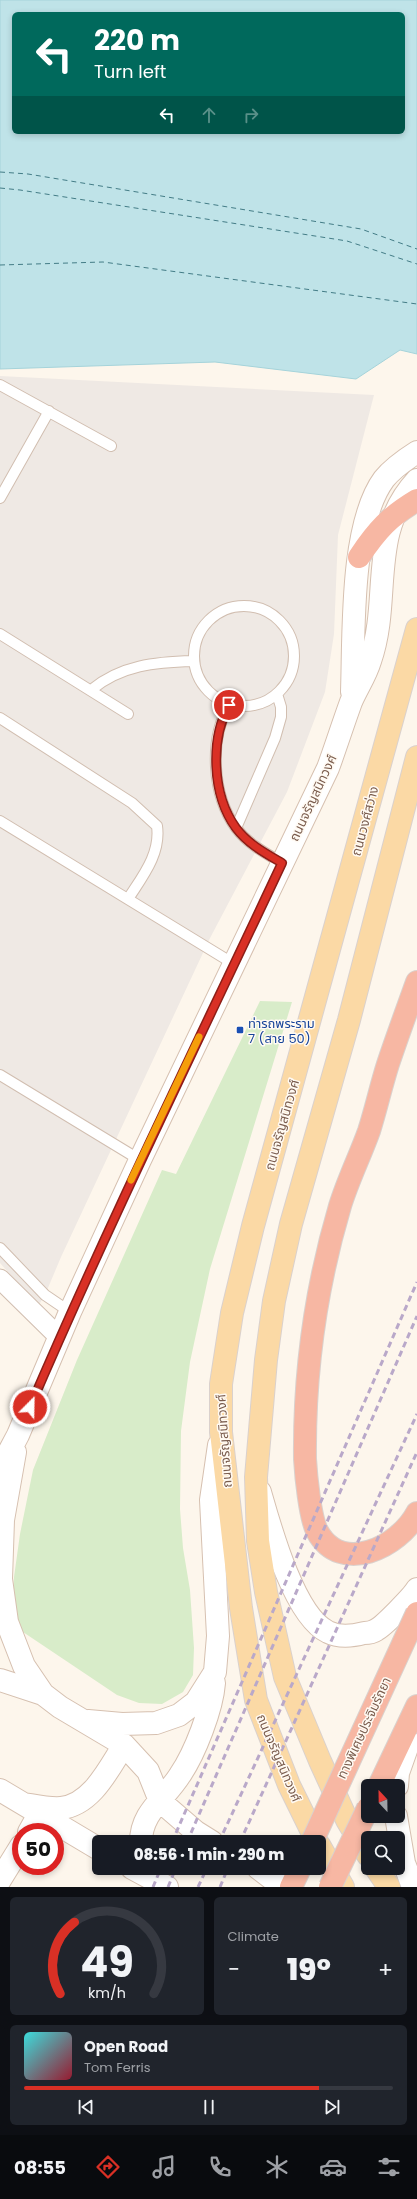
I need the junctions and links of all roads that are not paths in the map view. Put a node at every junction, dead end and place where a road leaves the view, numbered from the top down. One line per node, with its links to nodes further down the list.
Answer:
1 (0, 385): 2 (lane)
2 (49, 411): 3 (lane); 6 (lane)
3 (111, 446)
4 (417, 452): 9 (main road, ถนนจรัญสนิทวงศ์)
5 (417, 480): 8 (main road, ถนนจรัญสนิทวงศ์)
6 (0, 498)
7 (417, 500): 8 (highway)
8 (394, 514): 9 (highway); 15 (main road, ถนนจรัญสนิทวงศ์)
9 (359, 557): 15 (main road, ถนนจรัญสนิทวงศ์)
10 (417, 629): 26 (main road, ถนนวงศ์สว่าง)
11 (0, 634): 13 (lane)
12 (193, 661): 13 (lane); 14 (lane); 16 (lane)
13 (91, 690): 17 (lane)
14 (277, 694): 16 (lane); 21 (lane)
15 (351, 703): 22 (main road, ถนนจรัญสนิทวงศ์)
16 (229, 705): 21 (lane)
17 (128, 714)
18 (0, 718): 23 (lane)
19 (417, 757): 36 (main road)
20 (0, 821): 23 (lane)
21 (236, 828): 22 (lane)
22 (282, 863): 24 (main road, ถนนจรัญสนิทวงศ์)
23 (128, 899): 24 (lane)
24 (234, 964): 28 (main road, ถนนจรัญสนิทวงศ์)
25 (417, 982): 37 (highway)
26 (313, 1013): 33 (main road, ถนนจรัญสนิทวงศ์)
27 (0, 1075): 28 (lane)
28 (140, 1160): 31 (main road, ถนนจรัญสนิทวงศ์)
29 (0, 1248): 31 (lane)
30 (0, 1279): 32 (street)
31 (70, 1312): 32 (main road, ถนนจรัญสนิทวงศ์)
32 (60, 1338): 34 (main road, ถนนจรัญสนิทวงศ์)
33 (221, 1432): 40 (main road); 56 (main road, ถนนจรัญสนิทวงศ์)
34 (18, 1435): 35 (main road, ถนนจรัญสนิทวงศ์); 42 (main road, ถนนจรัญสนิทวงศ์)
35 (0, 1470)
36 (256, 1477): 38 (main road); 58 (main road)
37 (417, 1513)
38 (417, 1589)
39 (417, 1613): 57 (highway, ทางพิเศษประจิมรัถยา, bridge)
40 (215, 1672): 44 (main road); 50 (main road)
41 (0, 1680): 42 (main road)
42 (43, 1694): 44 (main road, ถนนจรัญสนิทวงศ์)
43 (417, 1706): 47 (highway)
44 (80, 1720): 46 (main road, ถนนจรัญสนิทวงศ์)
45 (417, 1725): 48 (main road)
46 (124, 1745): 50 (main road, ถนนจรัญสนิทวงศ์); 51 (main road)
47 (382, 1779)
48 (398, 1779)
49 (0, 1790): 51 (main road)
50 (160, 1801): 54 (main road); 55 (main road, ถนนจรัญสนิทวงศ์)
51 (31, 1817): 59 (main road)
52 (361, 1823): 70 (highway, bridge)
53 (396, 1823): 73 (main road)
54 (141, 1835)
55 (201, 1835)
56 (313, 1835)
57 (315, 1835)
58 (361, 1843)
59 (92, 1846)
60 (326, 1857): 71 (main road)
61 (12, 1861): 66 (main road)
62 (139, 1875): 67 (main road)
63 (267, 1875): 68 (main road)
64 (297, 1875): 69 (highway)
65 (381, 1875): 72 (main road)
66 (0, 1880)
67 (167, 1887)
68 (283, 1887)
69 (291, 1887)
70 (330, 1887)
71 (343, 1887)
72 (389, 1887)
73 (413, 1887)

